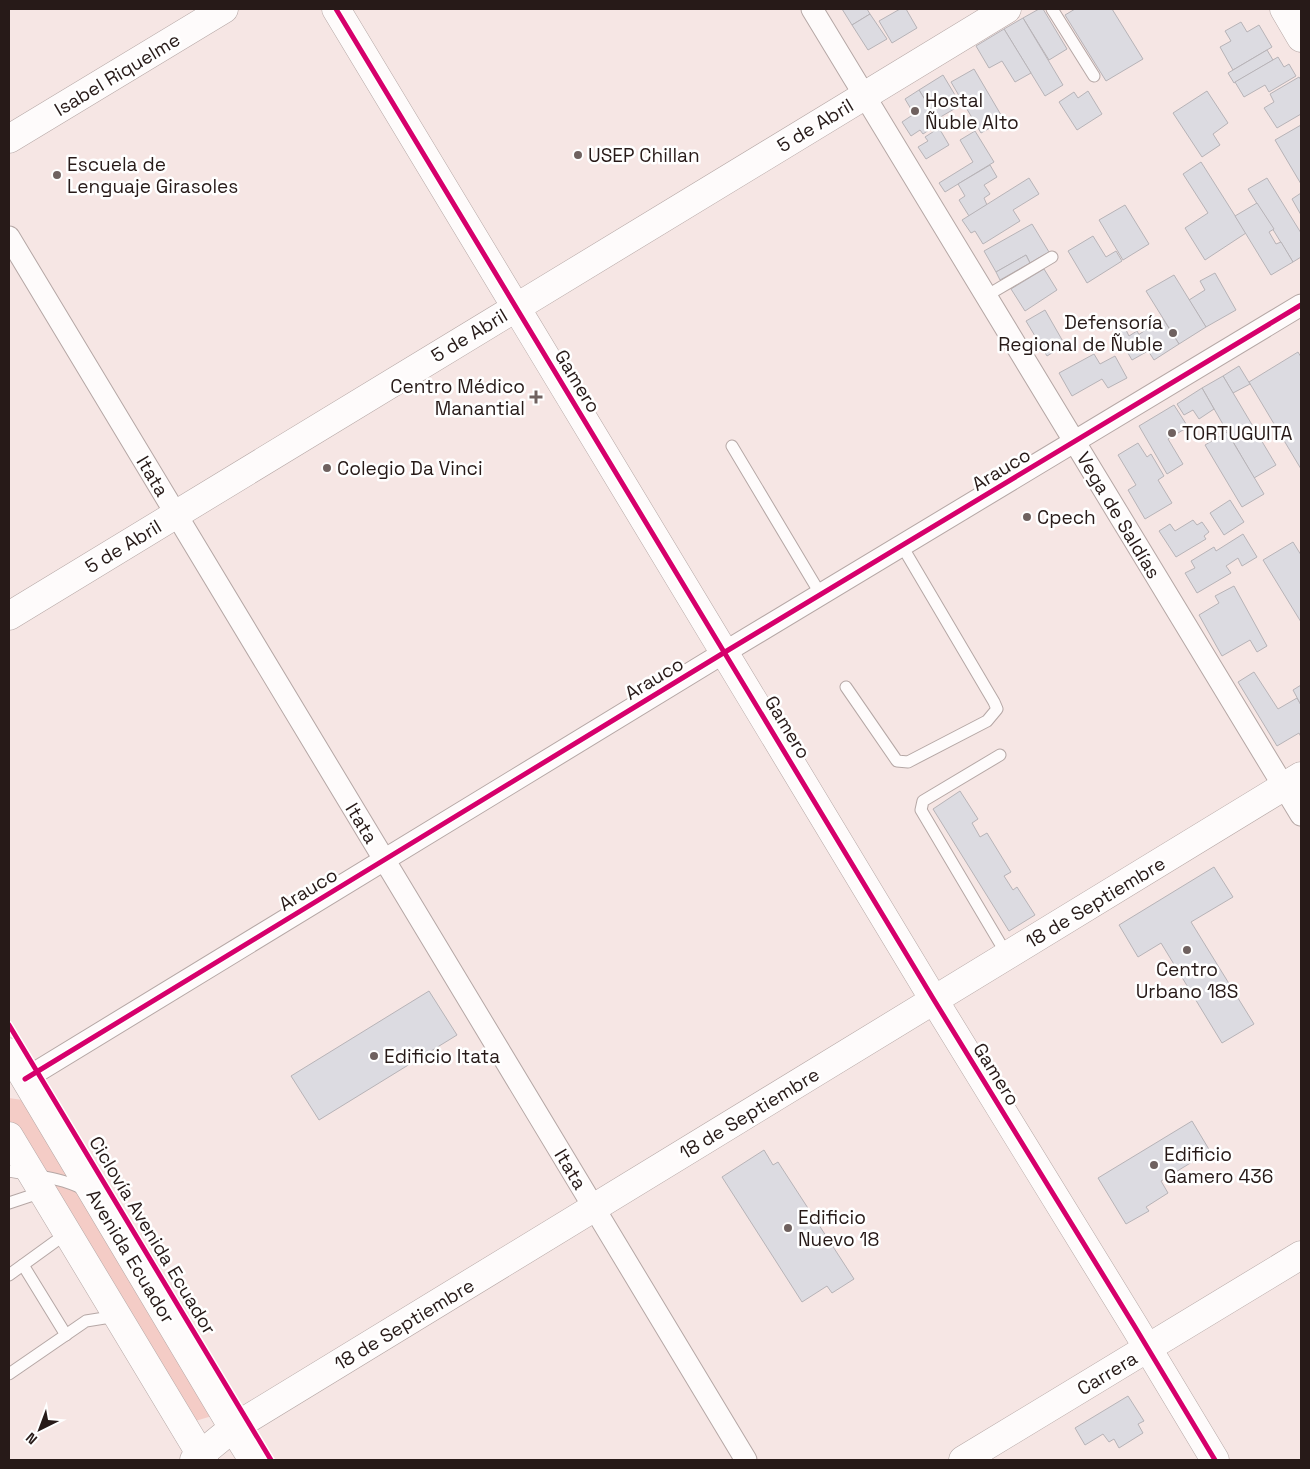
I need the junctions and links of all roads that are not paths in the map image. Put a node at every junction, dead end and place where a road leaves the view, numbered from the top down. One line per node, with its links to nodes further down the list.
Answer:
1 (224, 9): 10 (street, Isabel Riquelme)
2 (336, 9): 15 (street, Gamero)
3 (812, 9): 9 (street, Vega de Saldías)
4 (1007, 9): 9 (street, 5 de Abril)
5 (1052, 9): 8 (lane)
6 (1284, 9): 7 (street)
7 (1301, 38)
8 (1094, 76)
9 (864, 95): 13 (street, Vega de Saldías); 15 (street, 5 de Abril)
10 (9, 139)
11 (9, 237): 18 (street, Itata)
12 (1052, 257): 13 (lane)
13 (986, 296): 16 (street, Vega de Saldías)
14 (1301, 305): 16 (street, Arauco)
15 (516, 307): 18 (street, 5 de Abril); 22 (street, Gamero)
16 (1074, 442): 19 (street, Arauco); 25 (street, Vega de Saldías)
17 (732, 446): 20 (lane)
18 (176, 514): 21 (street, 5 de Abril); 27 (street, Itata)
19 (902, 546): 20 (street, Arauco); 23 (lane)
20 (821, 594): 22 (street, Arauco)
21 (9, 616)
22 (725, 652): 27 (street, Arauco); 29 (street, Gamero)
23 (846, 687)
24 (1000, 756): 28 (lane)
25 (1293, 782): 26 (street, Vega de Saldías); 28 (street, 18 de Septiembre)
26 (1301, 815)
27 (384, 860): 31 (street, Arauco); 36 (street, Itata)
28 (1007, 955): 29 (street, 18 de Septiembre)
29 (934, 1000): 36 (street, 18 de Septiembre); 43 (street, Gamero)
30 (9, 1052): 31 (street, Avenida Ecuador)
31 (17, 1081): 34 (street, Avenida Ecuador)
32 (9, 1136): 33 (street)
33 (28, 1180): 34 (lane); 35 (lane); 37 (street)
34 (97, 1198): 45 (street, Avenida Ecuador)
35 (9, 1203)
36 (594, 1207): 45 (street, 18 de Septiembre); 48 (street, Itata)
37 (67, 1233): 39 (lane); 41 (street)
38 (1301, 1255): 43 (street, Carrera)
39 (22, 1265): 40 (lane); 42 (lane)
40 (9, 1275)
41 (117, 1316): 42 (lane); 46 (street)
42 (66, 1335): 44 (lane)
43 (1148, 1348): 49 (street, Carrera); 50 (street, Gamero)
44 (9, 1374)
45 (233, 1428): 46 (street, 18 de Septiembre); 47 (street, Avenida Ecuador)
46 (200, 1458)
47 (253, 1460)
48 (746, 1460)
49 (964, 1460)
50 (1215, 1460)

